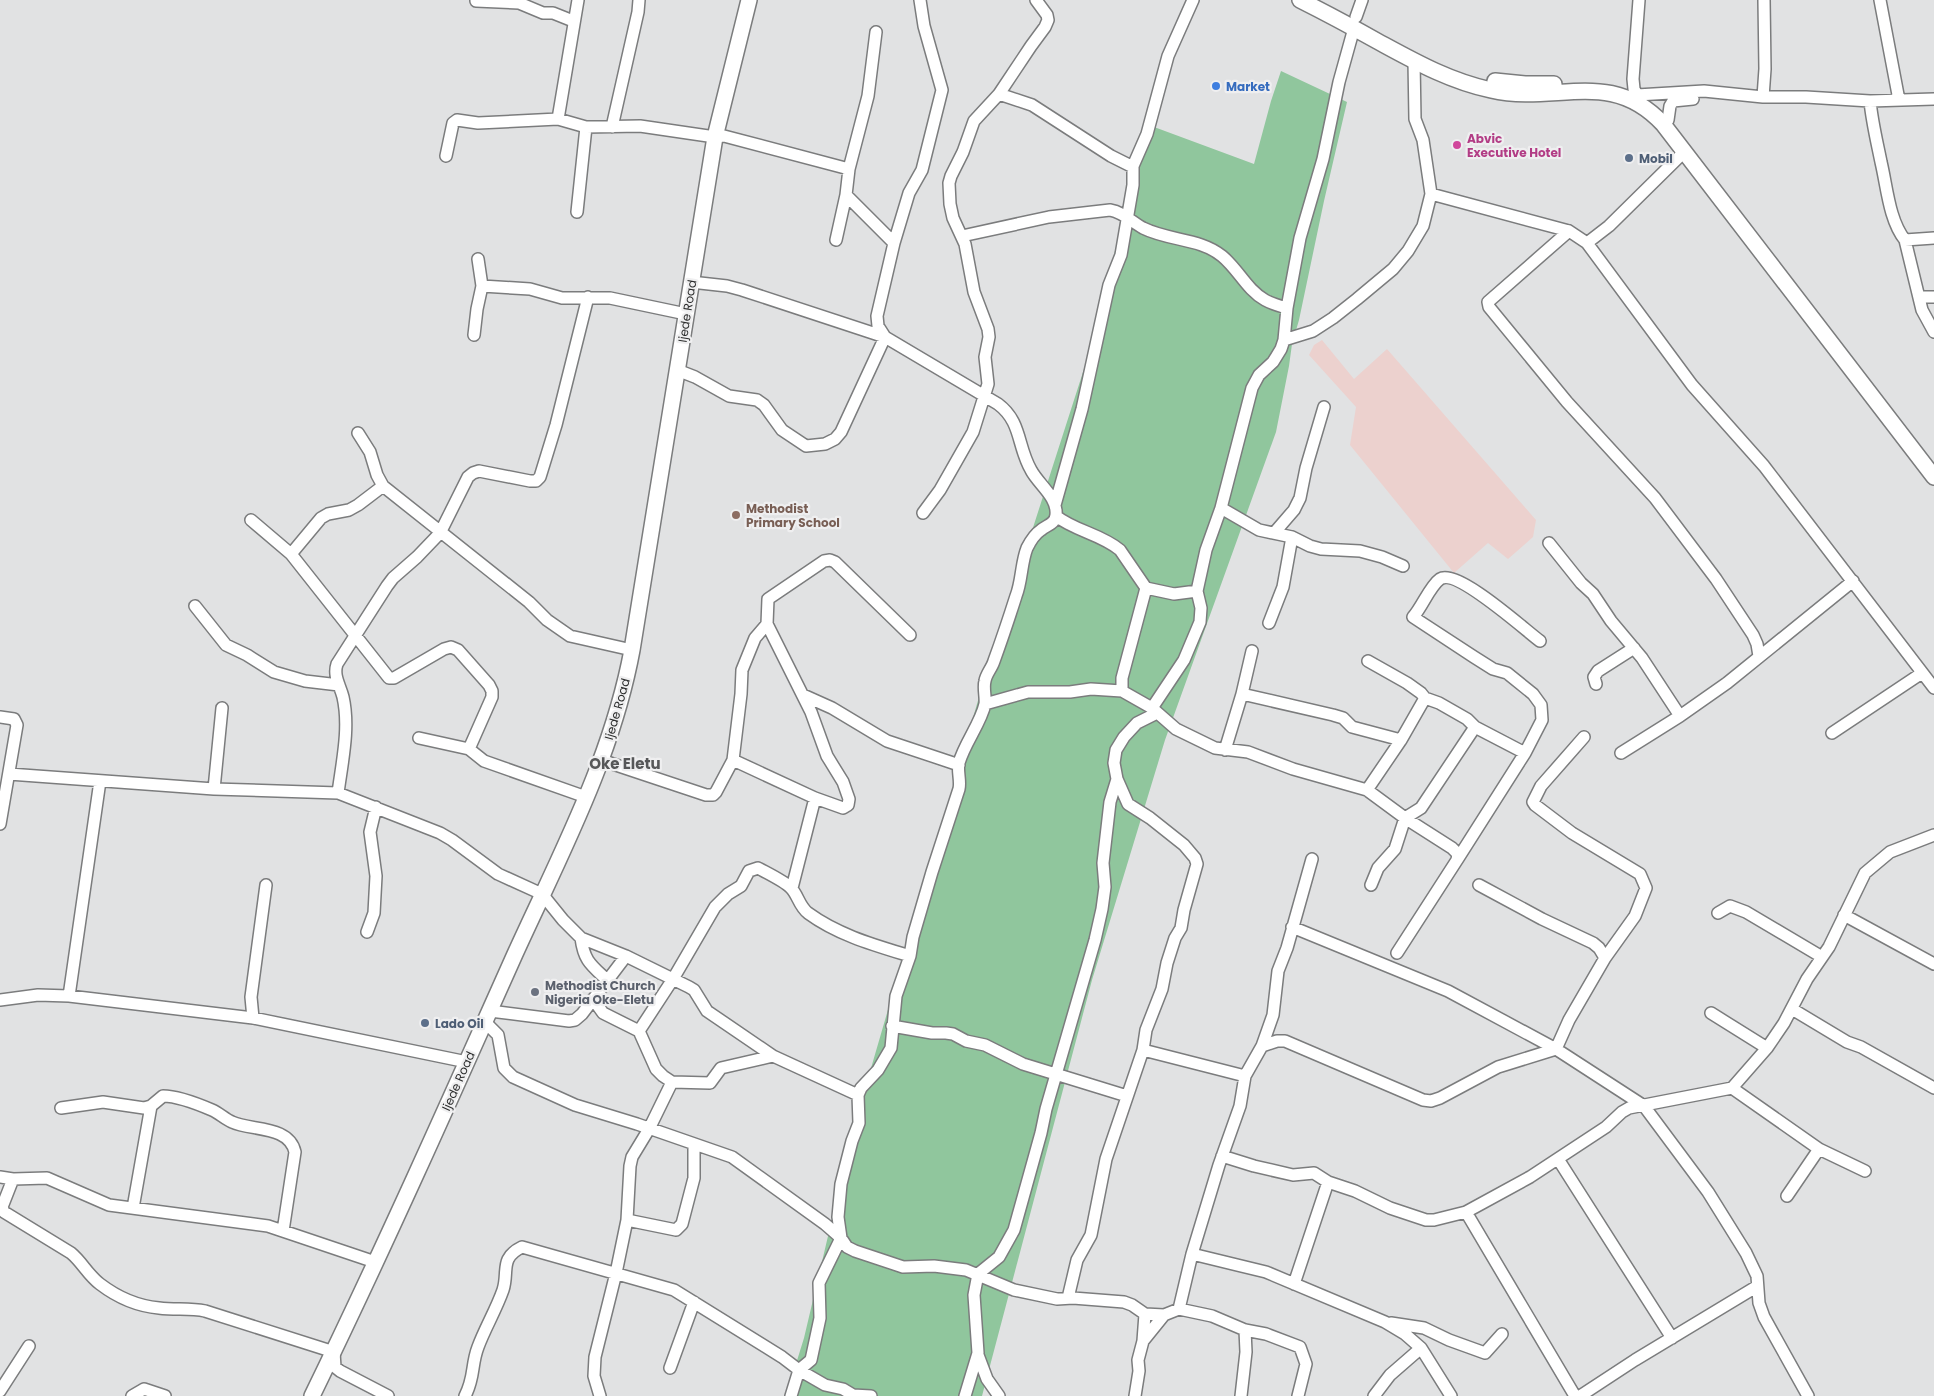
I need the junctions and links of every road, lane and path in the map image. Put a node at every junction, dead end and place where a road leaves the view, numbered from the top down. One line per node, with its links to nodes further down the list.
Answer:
1 (578, 0): 14 (street)
2 (639, 0): 28 (street)
3 (749, 0): 29 (main road, Ijede Road)
4 (920, 0): 44 (street)
5 (1036, 0): 18 (street)
6 (1192, 0): 32 (street)
7 (1300, 0): 15 (main road)
8 (1323, 0): 15 (main road)
9 (1362, 0): 15 (street)
10 (1639, 0): 20 (street)
11 (1764, 0): 21 (street)
12 (1880, 0): 23 (street)
13 (476, 2): 14 (street)
14 (574, 21): 25 (street)
15 (1355, 23): 17 (main road); 20 (main road); 51 (street)
16 (876, 32): 33 (street)
17 (1414, 61): 30 (main road); 34 (street)
18 (999, 94): 32 (street); 39 (street)
19 (1726, 94): 20 (street); 21 (street); 26 (street)
20 (1637, 95): 26 (main road)
21 (1763, 97): 24 (street)
22 (1934, 99): 23 (street)
23 (1899, 100): 24 (street)
24 (1870, 101): 42 (street)
25 (558, 119): 27 (street); 31 (street)
26 (1668, 120): 58 (main road)
27 (586, 126): 28 (street); 36 (street)
28 (612, 127): 29 (street)
29 (715, 137): 33 (street); 46 (main road, Ijede Road)
30 (1683, 153): 43 (street); 58 (main road)
31 (446, 156)
32 (1133, 167): 37 (street)
33 (849, 169): 35 (street)
34 (1432, 194): 38 (street); 56 (street)
35 (846, 195): 41 (street); 44 (street)
36 (577, 212)
37 (1128, 218): 39 (street); 51 (street); 67 (street)
38 (1569, 231): 43 (street); 87 (street)
39 (962, 236): 59 (street)
40 (1934, 238): 42 (street)
41 (836, 240)
42 (1905, 240): 48 (street)
43 (1587, 243): 75 (street)
44 (894, 244): 55 (street)
45 (478, 259): 47 (street)
46 (692, 282): 52 (main road, Ijede Road); 55 (street)
47 (482, 286): 49 (street); 54 (street)
48 (1918, 296): 50 (street); 53 (street)
49 (588, 297): 52 (street); 70 (street)
50 (1934, 297)
51 (1287, 308): 56 (street)
52 (686, 314): 57 (main road, Ijede Road)
53 (1934, 332)
54 (474, 335)
55 (885, 337): 57 (street); 59 (street)
56 (1284, 340): 65 (street)
57 (677, 370): 85 (main road, Ijede Road)
58 (1864, 381): 62 (main road); 63 (main road)
59 (985, 397): 66 (street); 67 (street)
60 (1324, 407): 69 (street)
61 (358, 433): 64 (street)
62 (1934, 466)
63 (1934, 477)
64 (382, 486): 70 (street); 73 (street)
65 (1220, 508): 69 (street); 77 (street)
66 (923, 513)
67 (1058, 516): 76 (street); 97 (street)
68 (251, 520): 73 (street)
69 (1275, 532): 71 (street)
70 (440, 533): 81 (street); 85 (street)
71 (1292, 537): 74 (street); 79 (street)
72 (1549, 544): 84 (street)
73 (291, 554): 81 (street)
74 (1403, 566)
75 (1853, 581): 87 (street); 89 (street)
76 (1146, 588): 77 (street); 93 (street)
77 (1197, 591): 99 (street)
78 (195, 606): 90 (street)
79 (1269, 623)
80 (767, 624): 82 (street); 95 (street); 112 (street)
81 (356, 634): 90 (street); 107 (street)
82 (910, 635)
83 (1540, 641): 109 (street)
84 (1634, 648): 91 (street); 101 (street)
85 (632, 650): 111 (main road, Ijede Road)
86 (1252, 651): 94 (street)
87 (1759, 656): 101 (street)
88 (1368, 661): 96 (street)
89 (1922, 673): 92 (street); 103 (street)
90 (339, 684): 119 (street)
91 (1596, 684)
92 (1934, 688)
93 (1122, 691): 97 (street); 99 (street)
94 (1242, 694): 106 (street); 108 (street)
95 (803, 695): 113 (street); 121 (street)
96 (1425, 698): 102 (street); 106 (street)
97 (985, 704): 113 (street)
98 (222, 708): 117 (street)
99 (1154, 711): 108 (street); 115 (street)
100 (0, 716): 114 (street)
101 (1680, 716): 110 (street)
102 (1475, 727): 109 (street); 123 (street)
103 (1832, 733)
104 (1584, 737): 142 (street)
105 (419, 738): 107 (street)
106 (1401, 740): 118 (street)
107 (469, 749): 120 (street)
108 (1225, 750): 118 (street)
109 (1526, 753): 127 (street)
110 (1621, 753)
111 (601, 760): 112 (street); 120 (main road, Ijede Road)
112 (733, 760): 121 (street)
113 (959, 765): 140 (street)
114 (9, 774): 116 (street); 124 (street)
115 (1117, 779): 158 (street); 161 (street)
116 (100, 781): 117 (street); 146 (street)
117 (214, 789): 119 (street)
118 (1367, 790): 123 (street)
119 (338, 793): 122 (street)
120 (586, 797): 132 (main road, Ijede Road)
121 (815, 798): 131 (street)
122 (376, 807): 132 (street); 136 (street)
123 (1405, 818): 127 (street); 129 (street)
124 (0, 824)
125 (1934, 835): 134 (street)
126 (1312, 859): 135 (street)
127 (1457, 860): 138 (street)
128 (266, 884): 152 (street)
129 (1371, 885)
130 (1479, 885): 142 (street)
131 (792, 888): 140 (street); 144 (street)
132 (542, 894): 137 (street); 151 (main road, Ijede Road)
133 (1718, 913): 141 (street)
134 (1844, 915): 141 (street); 143 (street)
135 (1292, 927): 155 (street); 157 (street)
136 (367, 932)
137 (581, 938): 139 (street); 145 (street)
138 (1397, 953)
139 (626, 956): 144 (street); 145 (street)
140 (910, 956): 153 (street)
141 (1822, 957): 149 (street)
142 (1605, 958): 157 (street)
143 (1934, 964)
144 (673, 979): 154 (street); 159 (street)
145 (607, 980): 147 (street)
146 (69, 996): 148 (street); 152 (street)
147 (593, 999): 151 (street); 154 (street)
148 (0, 1000)
149 (1792, 1009): 156 (street); 165 (street)
150 (1711, 1013): 156 (street)
151 (487, 1016): 160 (main road, Ijede Road); 171 (street)
152 (253, 1018): 160 (street)
153 (892, 1026): 161 (street); 166 (street)
154 (639, 1031): 163 (street)
155 (1262, 1046): 157 (street); 162 (street)
156 (1766, 1048): 164 (street)
157 (1556, 1049): 169 (street)
158 (1143, 1050): 162 (street); 167 (street)
159 (773, 1056): 163 (street); 166 (street)
160 (467, 1062): 189 (main road, Ijede Road)
161 (1056, 1076): 167 (street); 191 (street)
162 (1245, 1076): 174 (street)
163 (672, 1082): 171 (street)
164 (1732, 1088): 169 (street); 173 (street)
165 (1934, 1088)
166 (858, 1095): 183 (street)
167 (1128, 1096): 194 (street)
168 (151, 1106): 170 (street); 181 (street); 186 (street)
169 (1644, 1106): 175 (street); 193 (street)
170 (61, 1108)
171 (649, 1129): 172 (street); 184 (street)
172 (694, 1144): 184 (street); 185 (street)
173 (1819, 1149): 176 (street); 180 (street)
174 (1222, 1156): 179 (street); 188 (street)
175 (1558, 1159): 182 (street); 202 (street)
176 (1865, 1171)
177 (0, 1177): 178 (street)
178 (13, 1179): 181 (street); 206 (street)
179 (1328, 1182): 182 (street); 192 (street)
180 (1787, 1196)
181 (133, 1208): 186 (street)
182 (1466, 1212): 226 (street)
183 (838, 1217): 185 (street); 187 (street)
184 (627, 1220): 190 (street)
185 (825, 1224): 187 (street)
186 (283, 1231): 189 (street)
187 (841, 1238): 191 (street); 209 (street)
188 (1192, 1254): 192 (street); 196 (street)
189 (375, 1262): 206 (main road, Ijede Road)
190 (616, 1273): 195 (street); 211 (street); 216 (street)
191 (978, 1274): 194 (street); 207 (street)
192 (1294, 1284): 199 (street)
193 (1756, 1287): 202 (street); 228 (street)
194 (1068, 1298): 197 (street)
195 (694, 1302): 208 (street); 209 (street)
196 (1180, 1309): 198 (street); 200 (street)
197 (1145, 1314): 198 (street); 203 (street)
198 (1164, 1315): 203 (street)
199 (1384, 1322): 201 (street); 205 (street)
200 (1245, 1330): 222 (street); 223 (street)
201 (1502, 1334)
202 (1672, 1338): 227 (street)
203 (1143, 1341): 221 (street)
204 (29, 1346): 210 (street)
205 (1421, 1348): 224 (street); 225 (street)
206 (334, 1352): 214 (main road, Ijede Road); 215 (street)
207 (978, 1353): 219 (street); 220 (street)
208 (670, 1368)
209 (799, 1370): 217 (street); 218 (street)
210 (0, 1391)
211 (597, 1393)
212 (132, 1396): 213 (street)
213 (166, 1396)
214 (312, 1396)
215 (388, 1396)
216 (465, 1396)
217 (791, 1396)
218 (871, 1396)
219 (965, 1396)
220 (999, 1396)
221 (1135, 1396)
222 (1242, 1396)
223 (1298, 1396)
224 (1374, 1396)
225 (1451, 1396)
226 (1574, 1396)
227 (1580, 1396)
228 (1808, 1396)

